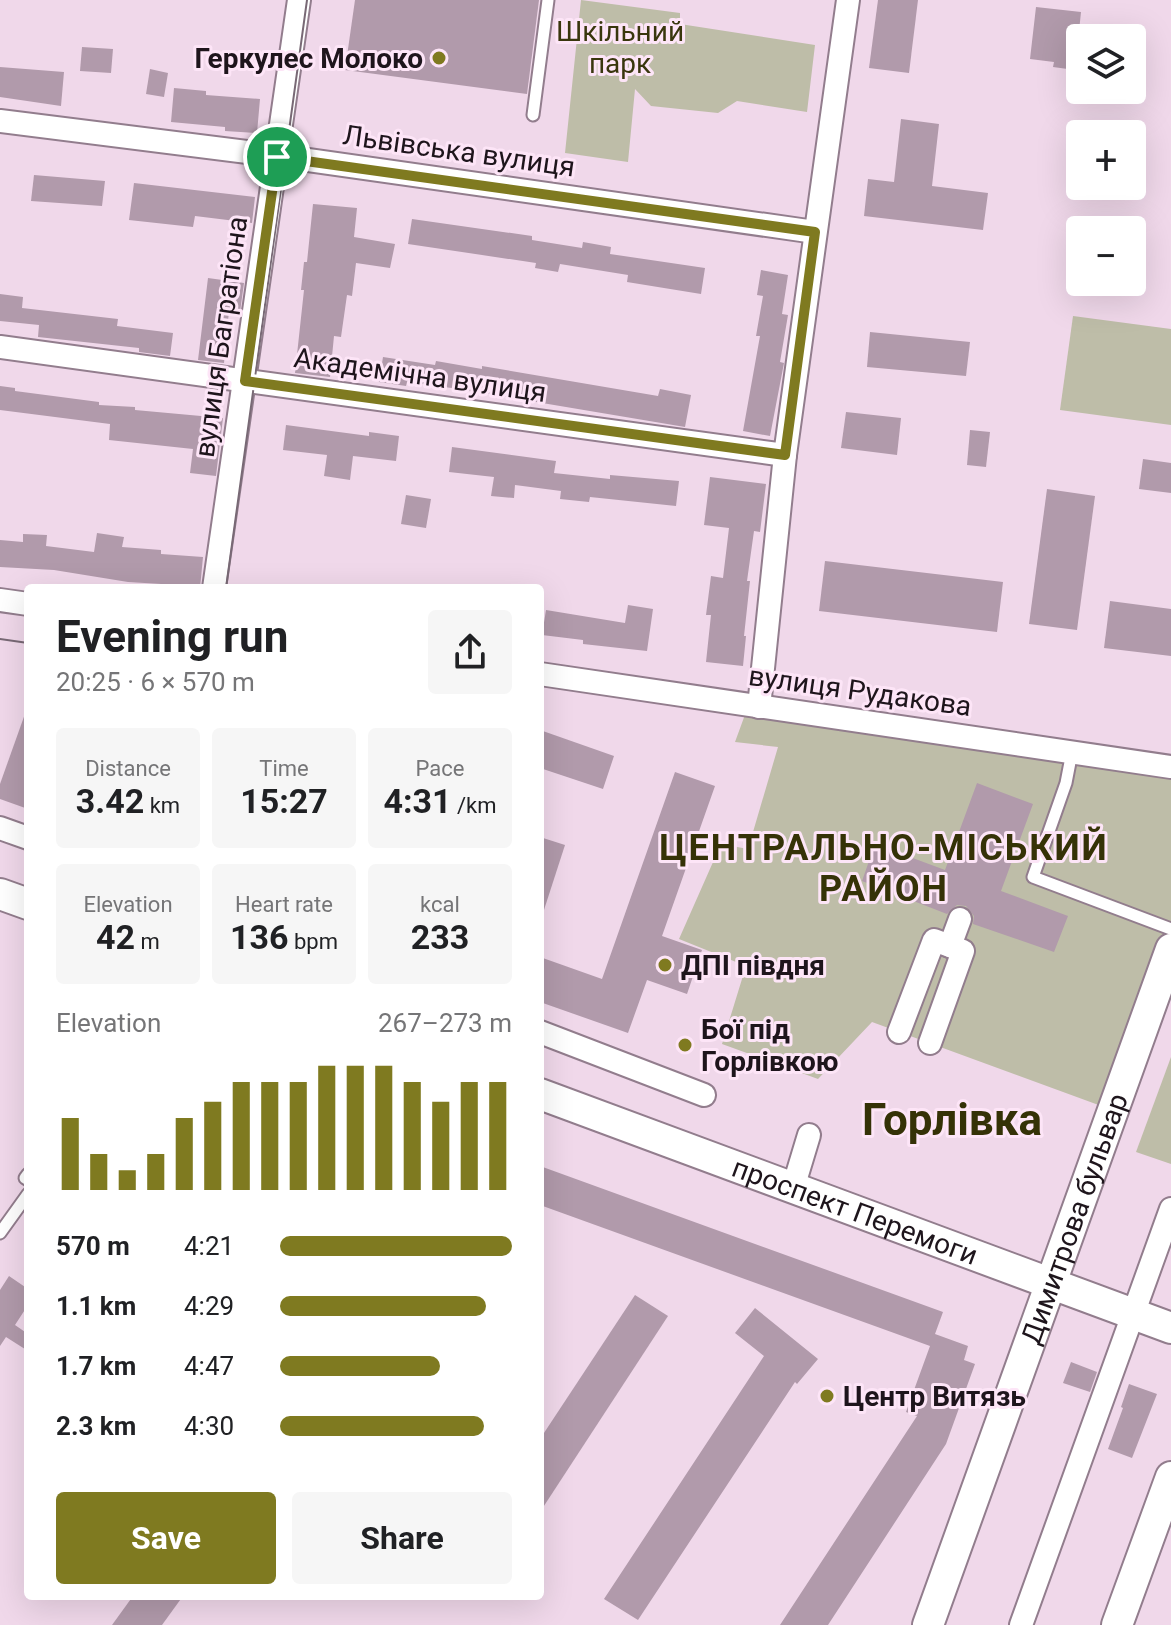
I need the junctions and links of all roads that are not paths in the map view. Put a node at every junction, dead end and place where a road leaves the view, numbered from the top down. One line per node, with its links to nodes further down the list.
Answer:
1 (299, 0): 6 (street, вулиця Багратіона)
2 (548, 0): 4 (lane)
3 (848, 0): 7 (street)
4 (533, 115)
5 (0, 121): 6 (street, Львівська вулиця)
6 (277, 157): 7 (street, Львівська вулиця); 9 (street, вулиця Багратіона)
7 (815, 232): 10 (street)
8 (0, 347): 9 (street, Академічна вулиця)
9 (245, 381): 10 (street, Академічна вулиця); 11 (street, вулиця Багратіона)
10 (785, 455): 15 (street)
11 (215, 584)
12 (0, 600): 13 (street)
13 (24, 603)
14 (544, 675): 15 (street, вулиця Рудакова)
15 (759, 707): 16 (street, вулиця Рудакова)
16 (1072, 752): 17 (street, вулиця Рудакова); 23 (lane)
17 (1171, 767)
18 (0, 828): 19 (street)
19 (24, 837)
20 (0, 894): 21 (street)
21 (24, 903)
22 (960, 919): 24 (street)
23 (1171, 929)
24 (950, 946): 26 (street); 28 (street)
25 (1171, 949): 36 (street, Димитрова бульвар)
26 (899, 1032)
27 (544, 1034): 30 (street)
28 (930, 1043)
29 (544, 1095): 32 (street, проспект Перемоги)
30 (704, 1095)
31 (809, 1135): 32 (street)
32 (793, 1188): 36 (street, проспект Перемоги)
33 (24, 1200): 35 (lane)
34 (1171, 1209): 37 (street)
35 (0, 1233)
36 (1050, 1283): 37 (street, проспект Перемоги); 40 (street, Димитрова бульвар)
37 (1133, 1314): 38 (street, проспект Перемоги); 41 (street)
38 (1171, 1328)
39 (1171, 1477): 42 (street)
40 (928, 1625)
41 (1021, 1625)
42 (1117, 1625)

